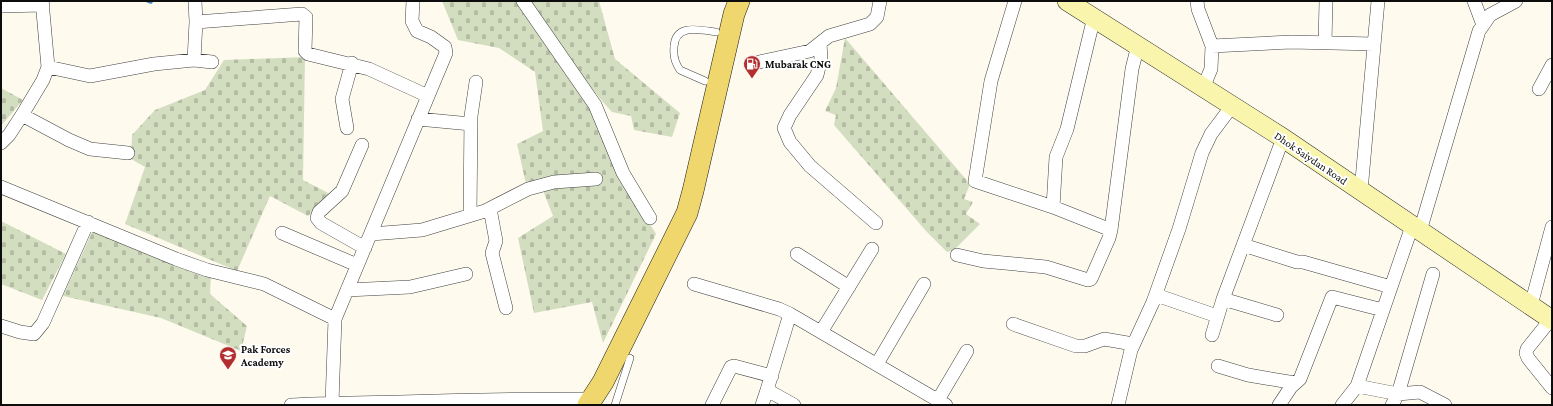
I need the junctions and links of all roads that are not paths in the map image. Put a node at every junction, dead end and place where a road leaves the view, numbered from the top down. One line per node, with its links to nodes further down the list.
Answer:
1 (195, 1): 17 (street)
2 (413, 1): 35 (street)
3 (523, 1): 51 (street)
4 (724, 1): 19 (main road)
5 (739, 1): 31 (main road)
6 (880, 1): 20 (street)
7 (1014, 1): 48 (street)
8 (1067, 1): 16 (main road, Dhok Saiydan Road)
9 (1197, 1): 24 (street)
10 (1326, 1): 21 (street)
11 (1378, 1): 22 (street)
12 (1474, 1): 18 (street)
13 (1516, 1): 18 (street)
14 (43, 3): 15 (street); 30 (street)
15 (1, 6)
16 (1094, 18): 23 (main road, Dhok Saiydan Road); 48 (street)
17 (196, 22): 25 (street); 28 (street)
18 (1483, 25): 55 (street)
19 (716, 32): 31 (main road); 31 (lane)
20 (820, 43): 27 (street); 53 (street)
21 (1325, 43): 22 (street); 24 (street)
22 (1374, 44): 47 (street)
23 (1138, 45): 33 (main road, Dhok Saiydan Road); 56 (street)
24 (1212, 46): 33 (street)
25 (194, 60): 26 (street); 30 (street)
26 (212, 62)
27 (759, 62)
28 (352, 63): 35 (street); 40 (street)
29 (1552, 65): 34 (street)
30 (48, 67): 37 (street)
31 (711, 73): 97 (main road)
32 (476, 82): 39 (street)
33 (1203, 88): 36 (main road, Dhok Saiydan Road)
34 (1539, 89)
35 (428, 96): 38 (street)
36 (1232, 106): 41 (main road, Dhok Saiydan Road); 72 (street)
37 (22, 115): 42 (street); 44 (street)
38 (418, 119): 39 (street); 58 (street)
39 (471, 124): 50 (street)
40 (347, 128)
41 (1283, 138): 47 (main road, Dhok Saiydan Road); 59 (street)
42 (1, 143)
43 (362, 145): 60 (street)
44 (128, 153)
45 (596, 179): 49 (street)
46 (1, 187): 52 (street)
47 (1361, 191): 55 (main road, Dhok Saiydan Road)
48 (1053, 207): 56 (street)
49 (489, 209): 50 (street); 75 (street)
50 (470, 215): 58 (street)
51 (650, 218)
52 (88, 222): 80 (street); 83 (street)
53 (876, 223)
54 (1552, 227): 74 (street)
55 (1416, 229): 70 (street); 74 (main road, Dhok Saiydan Road)
56 (1111, 230): 63 (street)
57 (282, 233): 64 (street)
58 (371, 234): 60 (street)
59 (1243, 245): 70 (street); 73 (street)
60 (365, 248): 64 (street)
61 (872, 248): 69 (street)
62 (797, 254): 69 (street)
63 (957, 255)
64 (357, 265): 71 (street)
65 (466, 274): 71 (street)
66 (1433, 274): 96 (street)
67 (694, 284): 77 (street)
68 (924, 284): 89 (street)
69 (848, 287): 84 (street)
70 (1391, 287): 76 (street)
71 (347, 290): 80 (street)
72 (1156, 295): 79 (street); 86 (street)
73 (1223, 299): 78 (street); 79 (street)
74 (1531, 305): 81 (main road, Dhok Saiydan Road)
75 (506, 308)
76 (1383, 310): 92 (street); 93 (street)
77 (790, 314): 84 (street); 91 (street)
78 (1277, 315)
79 (1217, 316): 85 (street)
80 (335, 319): 98 (street)
81 (1552, 319): 94 (street)
82 (1013, 324): 86 (street)
83 (1, 326)
84 (822, 332): 89 (street)
85 (1212, 335)
86 (1133, 344): 106 (street)
87 (967, 351): 99 (street)
88 (630, 358): 102 (lane)
89 (877, 364): 99 (street)
90 (1218, 366): 92 (street)
91 (772, 376): 95 (street); 103 (street)
92 (1295, 383): 107 (street)
93 (1357, 386): 96 (street); 108 (street)
94 (1552, 388)
95 (767, 390): 104 (street); 105 (street)
96 (1395, 399): 109 (street)
97 (590, 402): 100 (street)
98 (332, 403): 100 (street); 101 (street)
99 (943, 403)
100 (399, 404)
101 (291, 405)
102 (615, 405)
103 (712, 405)
104 (762, 405)
105 (794, 405)
106 (1118, 405)
107 (1279, 405)
108 (1342, 405)
109 (1445, 405)

